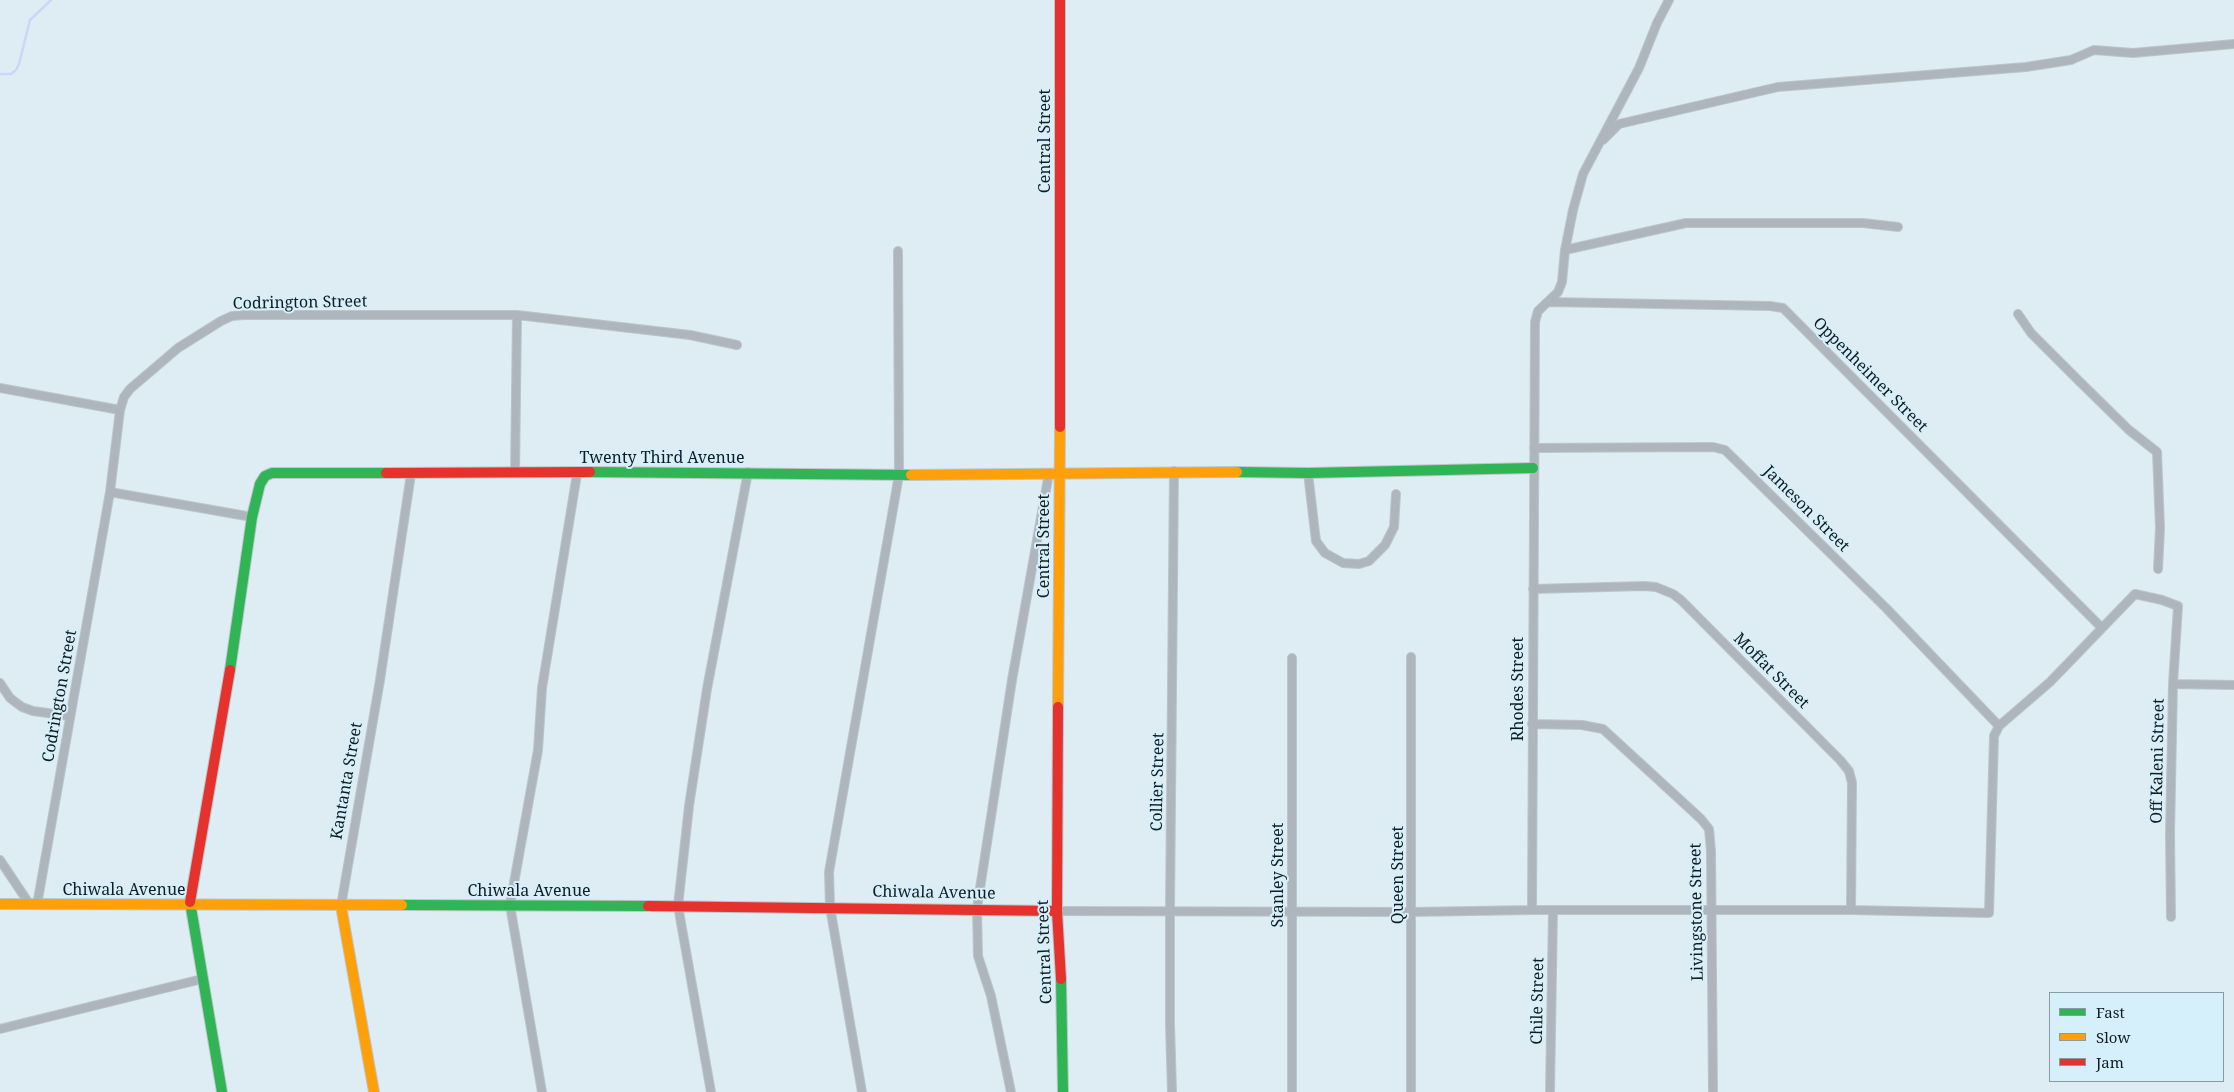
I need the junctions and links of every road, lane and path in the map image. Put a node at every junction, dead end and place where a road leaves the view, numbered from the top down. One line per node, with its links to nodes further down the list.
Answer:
1 (1060, 0): 18 (street, Central Street)
2 (1669, 0): 4 (street, Rhodes Street)
3 (2234, 44): 4 (street)
4 (1597, 146): 6 (street, Rhodes Street)
5 (1898, 227): 6 (street)
6 (1565, 250): 8 (street, Rhodes Street)
7 (898, 251): 23 (street)
8 (1549, 302): 14 (street, Rhodes Street); 29 (street, Oppenheimer Street)
9 (2018, 314): 27 (street)
10 (518, 315): 11 (street, Codrington Street); 13 (street, Codrington Street); 19 (street)
11 (737, 345)
12 (0, 388): 13 (street)
13 (120, 410): 24 (street, Codrington Street)
14 (1534, 448): 15 (street, Rhodes Street); 37 (street, Jameson Street)
15 (1533, 468): 20 (street, Twenty Third Avenue); 28 (street, Rhodes Street)
16 (1174, 471): 18 (street, Twenty Third Avenue); 20 (street, Twenty Third Avenue); 47 (street, Collier Street)
17 (748, 472): 22 (street, Twenty Third Avenue); 23 (street, Twenty Third Avenue); 44 (street)
18 (1054, 472): 23 (street, Twenty Third Avenue); 46 (street); 52 (street, Central Street)
19 (515, 473): 21 (street, Twenty Third Avenue); 22 (street, Twenty Third Avenue)
20 (1308, 473): 25 (street)
21 (411, 474): 26 (street, Twenty Third Avenue); 43 (street, Kantanta Street)
22 (577, 474): 42 (street)
23 (899, 475): 45 (street)
24 (110, 492): 26 (street); 35 (street, Codrington Street)
25 (1396, 494)
26 (252, 517): 40 (street)
27 (2158, 569)
28 (1533, 589): 36 (street, Rhodes Street); 51 (street, Moffat Street)
29 (2102, 628): 33 (street, Off Kaleni Street); 37 (street)
30 (1411, 657): 54 (street, Queen Street)
31 (1292, 658): 48 (street, Stanley Street)
32 (0, 683): 35 (street)
33 (2173, 684): 34 (street); 55 (street, Off Kaleni Street)
34 (2234, 685)
35 (70, 716): 41 (street, Codrington Street)
36 (1532, 724): 49 (street, Rhodes Street); 53 (street, Livingstone Street)
37 (1999, 726): 51 (street)
38 (0, 860): 41 (street)
39 (0, 904): 41 (street, Chiwala Avenue)
40 (190, 904): 41 (street, Chiwala Avenue); 43 (street, Chiwala Avenue); 56 (street)
41 (34, 905)
42 (510, 905): 43 (street, Chiwala Avenue); 44 (street, Chiwala Avenue); 60 (street)
43 (341, 906): 59 (street, Kantanta Street)
44 (678, 906): 45 (street, Chiwala Avenue); 61 (street)
45 (830, 907): 46 (street, Chiwala Avenue); 62 (street)
46 (977, 908): 52 (street, Chiwala Avenue); 63 (street)
47 (1170, 910): 48 (street); 52 (street); 65 (street, Collier Street)
48 (1292, 910): 54 (street); 66 (street, Stanley Street)
49 (1532, 910): 50 (street); 54 (street)
50 (1553, 910): 53 (street); 68 (street, Chile Street)
51 (1851, 910): 53 (street)
52 (1057, 911): 64 (street, Central Street)
53 (1710, 911): 69 (street, Livingstone Street)
54 (1411, 912): 67 (street, Queen Street)
55 (2171, 917)
56 (202, 979): 57 (street); 58 (street)
57 (0, 1029)
58 (222, 1092)
59 (374, 1092)
60 (542, 1092)
61 (711, 1092)
62 (862, 1092)
63 (1011, 1092)
64 (1063, 1092)
65 (1172, 1092)
66 (1292, 1092)
67 (1411, 1092)
68 (1550, 1092)
69 (1713, 1092)

